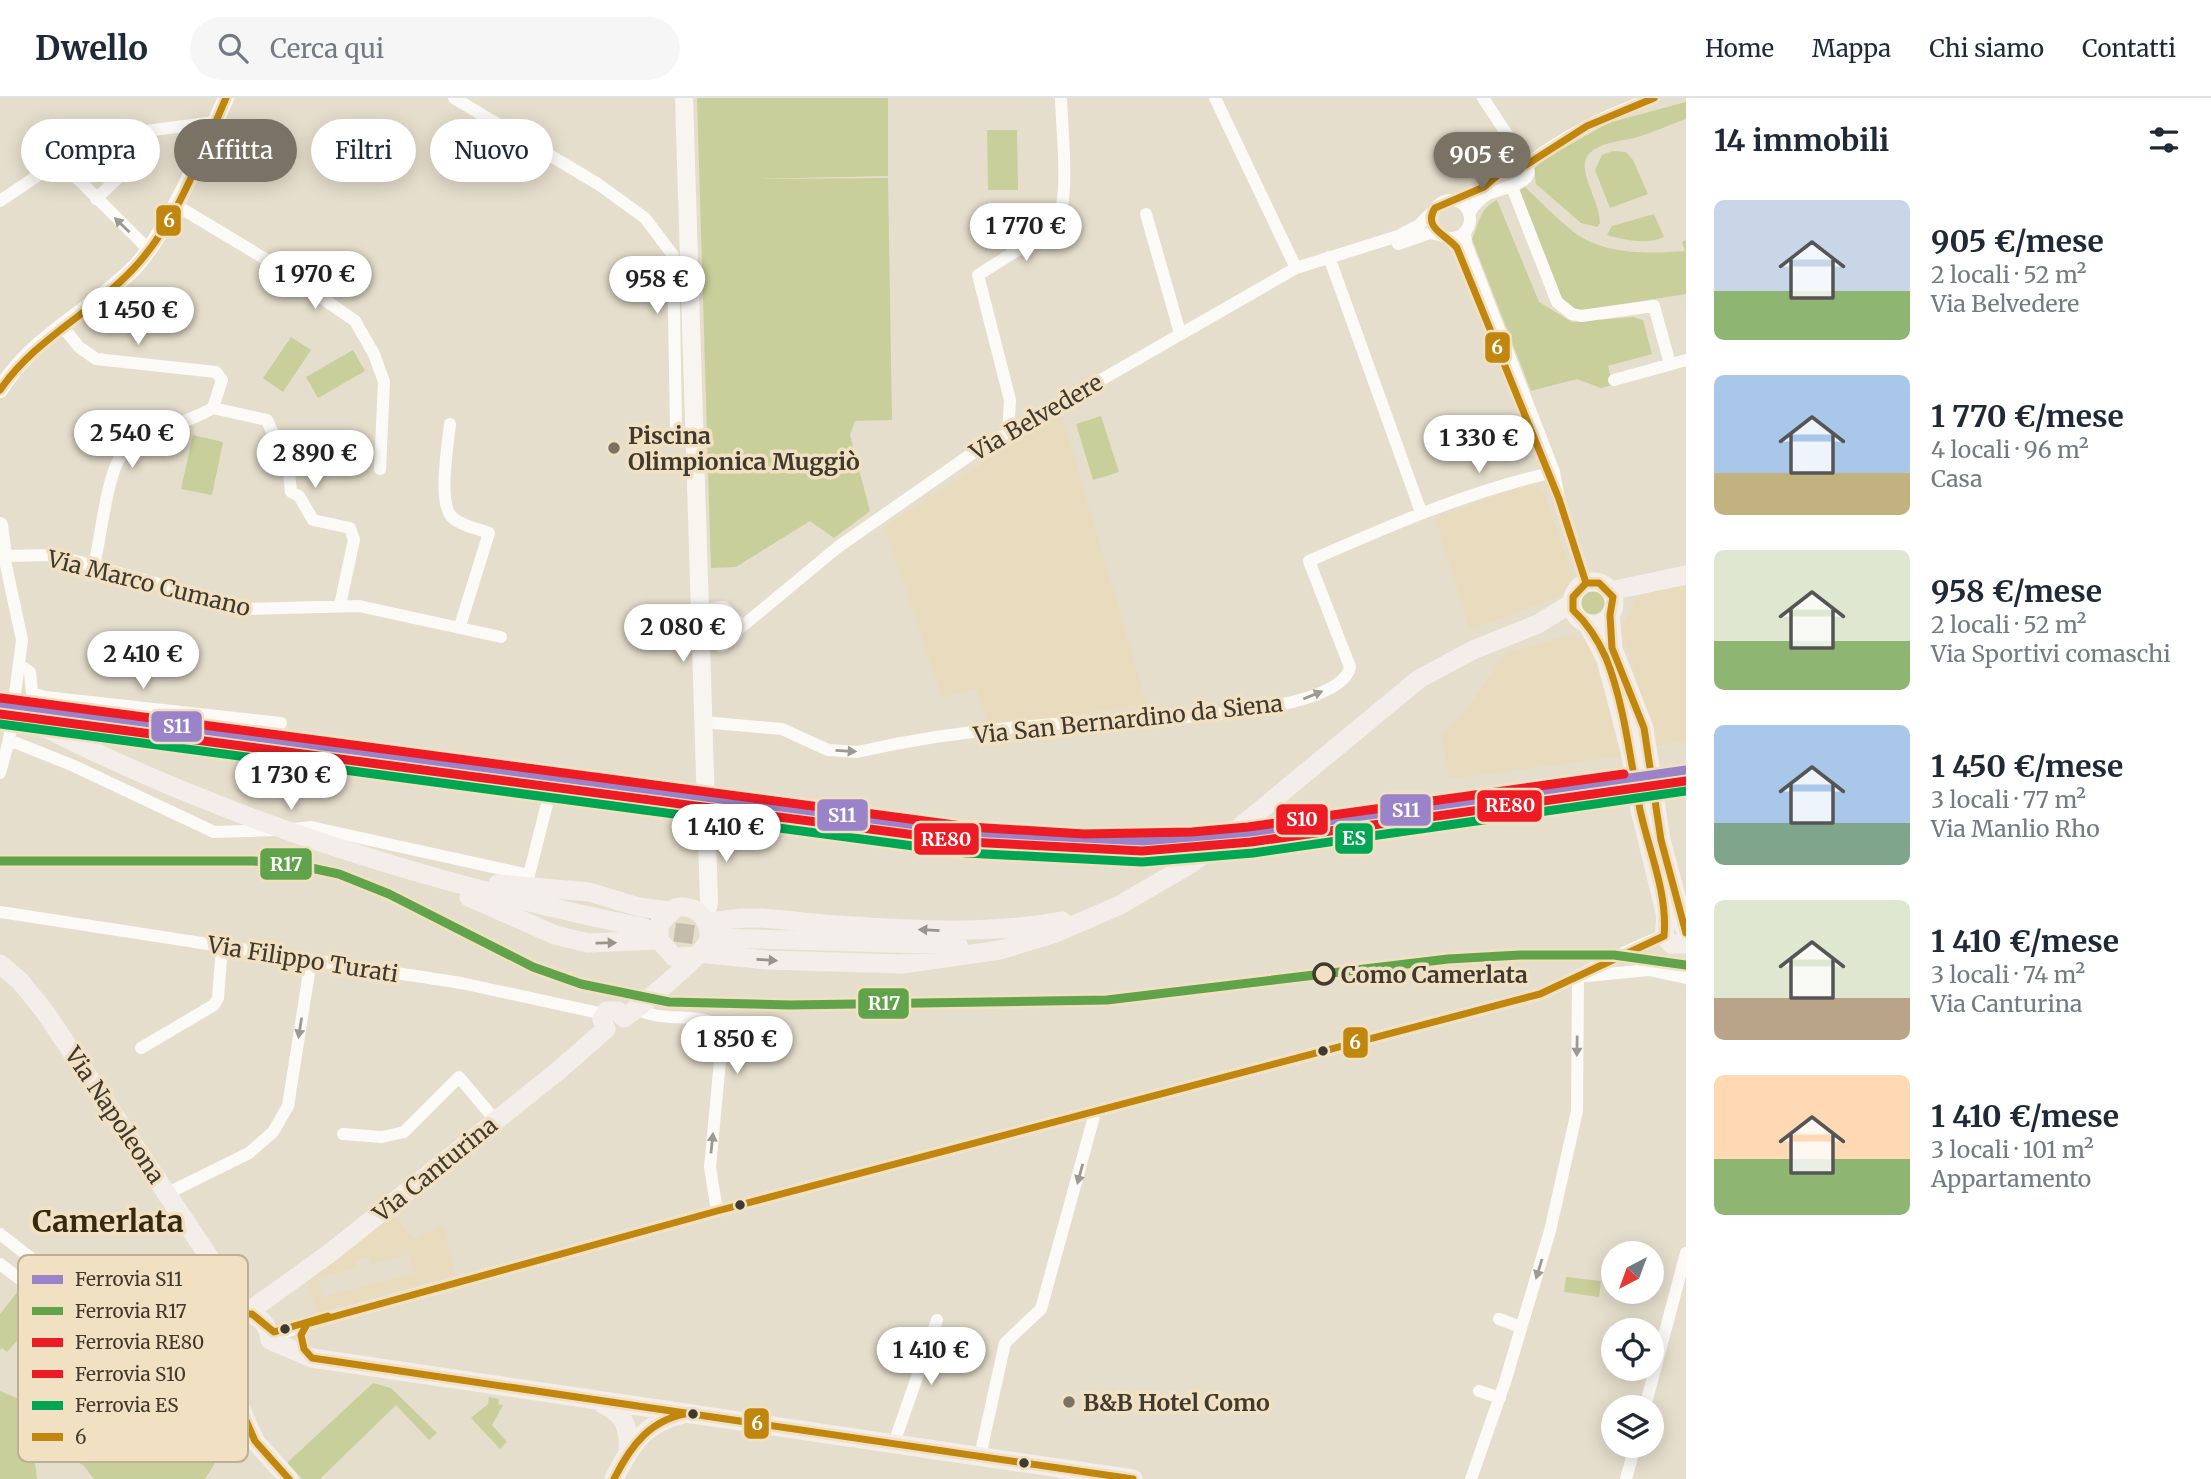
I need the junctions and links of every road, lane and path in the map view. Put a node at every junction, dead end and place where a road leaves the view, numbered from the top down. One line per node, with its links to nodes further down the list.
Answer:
1 (226, 98): 8 (street)
2 (454, 98): 37 (street)
3 (684, 98): 37 (main road)
4 (1061, 98): 36 (street)
5 (1214, 98): 27 (street)
6 (1483, 98): 9 (street)
7 (1654, 98): 9 (street)
8 (216, 119)
9 (1520, 163): 10 (street); 15 (street)
10 (1495, 174): 15 (street); 17 (street)
11 (27, 182): 18 (street)
12 (79, 182): 16 (street)
13 (115, 182): 16 (street)
14 (185, 182): 19 (street)
15 (1508, 188): 22 (street); 31 (street)
16 (96, 200): 25 (street, one-way to 16)
17 (1455, 200): 20 (street); 22 (street)
18 (0, 201)
19 (174, 204): 25 (street); 38 (street)
20 (1432, 212): 24 (street); 26 (street, Via Belvedere)
21 (1146, 214): 29 (street)
22 (1469, 214): 23 (street)
23 (1465, 232): 24 (street); 40 (street)
24 (1444, 237): 26 (street, Via Belvedere); 39 (street)
25 (149, 250): 28 (street)
26 (1329, 257): 27 (street, Via Belvedere); 41 (street)
27 (1296, 268): 29 (street, Via Belvedere)
28 (62, 326): 33 (street); 34 (street)
29 (1181, 332): 36 (street, Via Belvedere)
30 (1686, 360): 31 (street)
31 (1670, 364): 32 (street)
32 (1614, 380)
33 (0, 390)
34 (214, 408): 44 (street); 48 (street)
35 (450, 424): 51 (street)
36 (1008, 435): 52 (street, Via Belvedere)
37 (693, 447): 50 (main road)
38 (380, 469)
39 (1546, 474): 40 (street); 41 (street, Via San Bernardino da Siena)
40 (1559, 499): 46 (street)
41 (1421, 512): 57 (street, Via San Bernardino da Siena, one-way to 41)
42 (0, 525): 43 (street)
43 (2, 556): 44 (street, Via Marco Cumano); 54 (street)
44 (94, 565): 48 (street, Via Marco Cumano)
45 (1686, 575): 47 (main road)
46 (1586, 583): 47 (main road); 49 (main road)
47 (1612, 603): 49 (main road); 60 (main road)
48 (340, 605): 51 (street, Via Marco Cumano)
49 (1579, 614): 60 (main road); 67 (main road)
50 (706, 621): 52 (main road); 52 (main road); 55 (main road)
51 (460, 625): 53 (street, Via Marco Cumano)
52 (729, 631): 55 (main road)
53 (501, 637)
54 (19, 664): 58 (street); 59 (street)
55 (703, 697): 57 (main road)
56 (0, 704): 63 (main road)
57 (703, 722): 64 (main road)
58 (281, 723)
59 (6, 740): 61 (street); 62 (street)
60 (1639, 750): 69 (main road)
61 (0, 773)
62 (549, 796)
63 (405, 866): 65 (main road); 71 (main road); 71 (main road, one-way to 71)
64 (707, 886): 65 (main road); 68 (main road)
65 (675, 909): 68 (main road); 71 (main road)
66 (0, 912): 72 (street, Via Filippo Turati)
67 (1104, 913): 70 (main road); 70 (main road)
68 (710, 927): 70 (main road); 73 (main road)
69 (1679, 935): 77 (street)
70 (1024, 936): 73 (main road, one-way to 70)
71 (658, 940): 73 (main road); 79 (main road)
72 (222, 947): 74 (street, Via Filippo Turati); 83 (street)
73 (697, 955): 79 (main road)
74 (311, 960): 82 (street, Via Filippo Turati); 87 (street, one-way to 87)
75 (0, 964): 81 (main road, Via Napoleona)
76 (0, 975): 81 (main road, Via Napoleona)
77 (1578, 978): 78 (street); 84 (street); 101 (street, one-way to 101)
78 (1686, 978)
79 (670, 980): 80 (main road)
80 (634, 1010): 82 (main road, Via Canturina); 88 (street, one-way to 80)
81 (45, 1012): 87 (main road, Via Napoleona)
82 (605, 1021): 85 (main road, Via Canturina)
83 (141, 1048)
84 (1095, 1113): 88 (street); 114 (street, one-way to 114)
85 (496, 1121): 86 (street); 96 (main road, Via Canturina)
86 (343, 1135)
87 (168, 1193): 90 (main road, Via Napoleona)
88 (717, 1211): 100 (street)
89 (0, 1234): 92 (street)
90 (208, 1253)
91 (1686, 1253): 105 (street)
92 (27, 1255)
93 (0, 1264): 94 (street)
94 (18, 1270)
95 (248, 1303): 96 (main road, Via Napoleona)
96 (254, 1311): 97 (main road, Via Canturina); 102 (main road, Via Napoleona)
97 (248, 1312)
98 (1499, 1319): 101 (street)
99 (937, 1321): 112 (street)
100 (307, 1324): 102 (street); 103 (street)
101 (1521, 1327): 107 (street)
102 (270, 1339): 103 (main road)
103 (312, 1358): 106 (main road)
104 (1479, 1391): 107 (street)
105 (1648, 1395)
106 (587, 1398): 108 (main road); 113 (main road)
107 (1500, 1398): 119 (street)
108 (688, 1413): 112 (main road); 113 (main road)
109 (248, 1425): 111 (main road, Via Napoleona)
110 (248, 1435): 111 (street)
111 (255, 1441): 116 (main road, Via Napoleona)
112 (894, 1443): 114 (main road)
113 (628, 1450): 117 (main road)
114 (980, 1456): 118 (main road)
115 (1632, 1458): 120 (street)
116 (289, 1479)
117 (614, 1479)
118 (1133, 1479)
119 (1471, 1479)
120 (1626, 1479)

